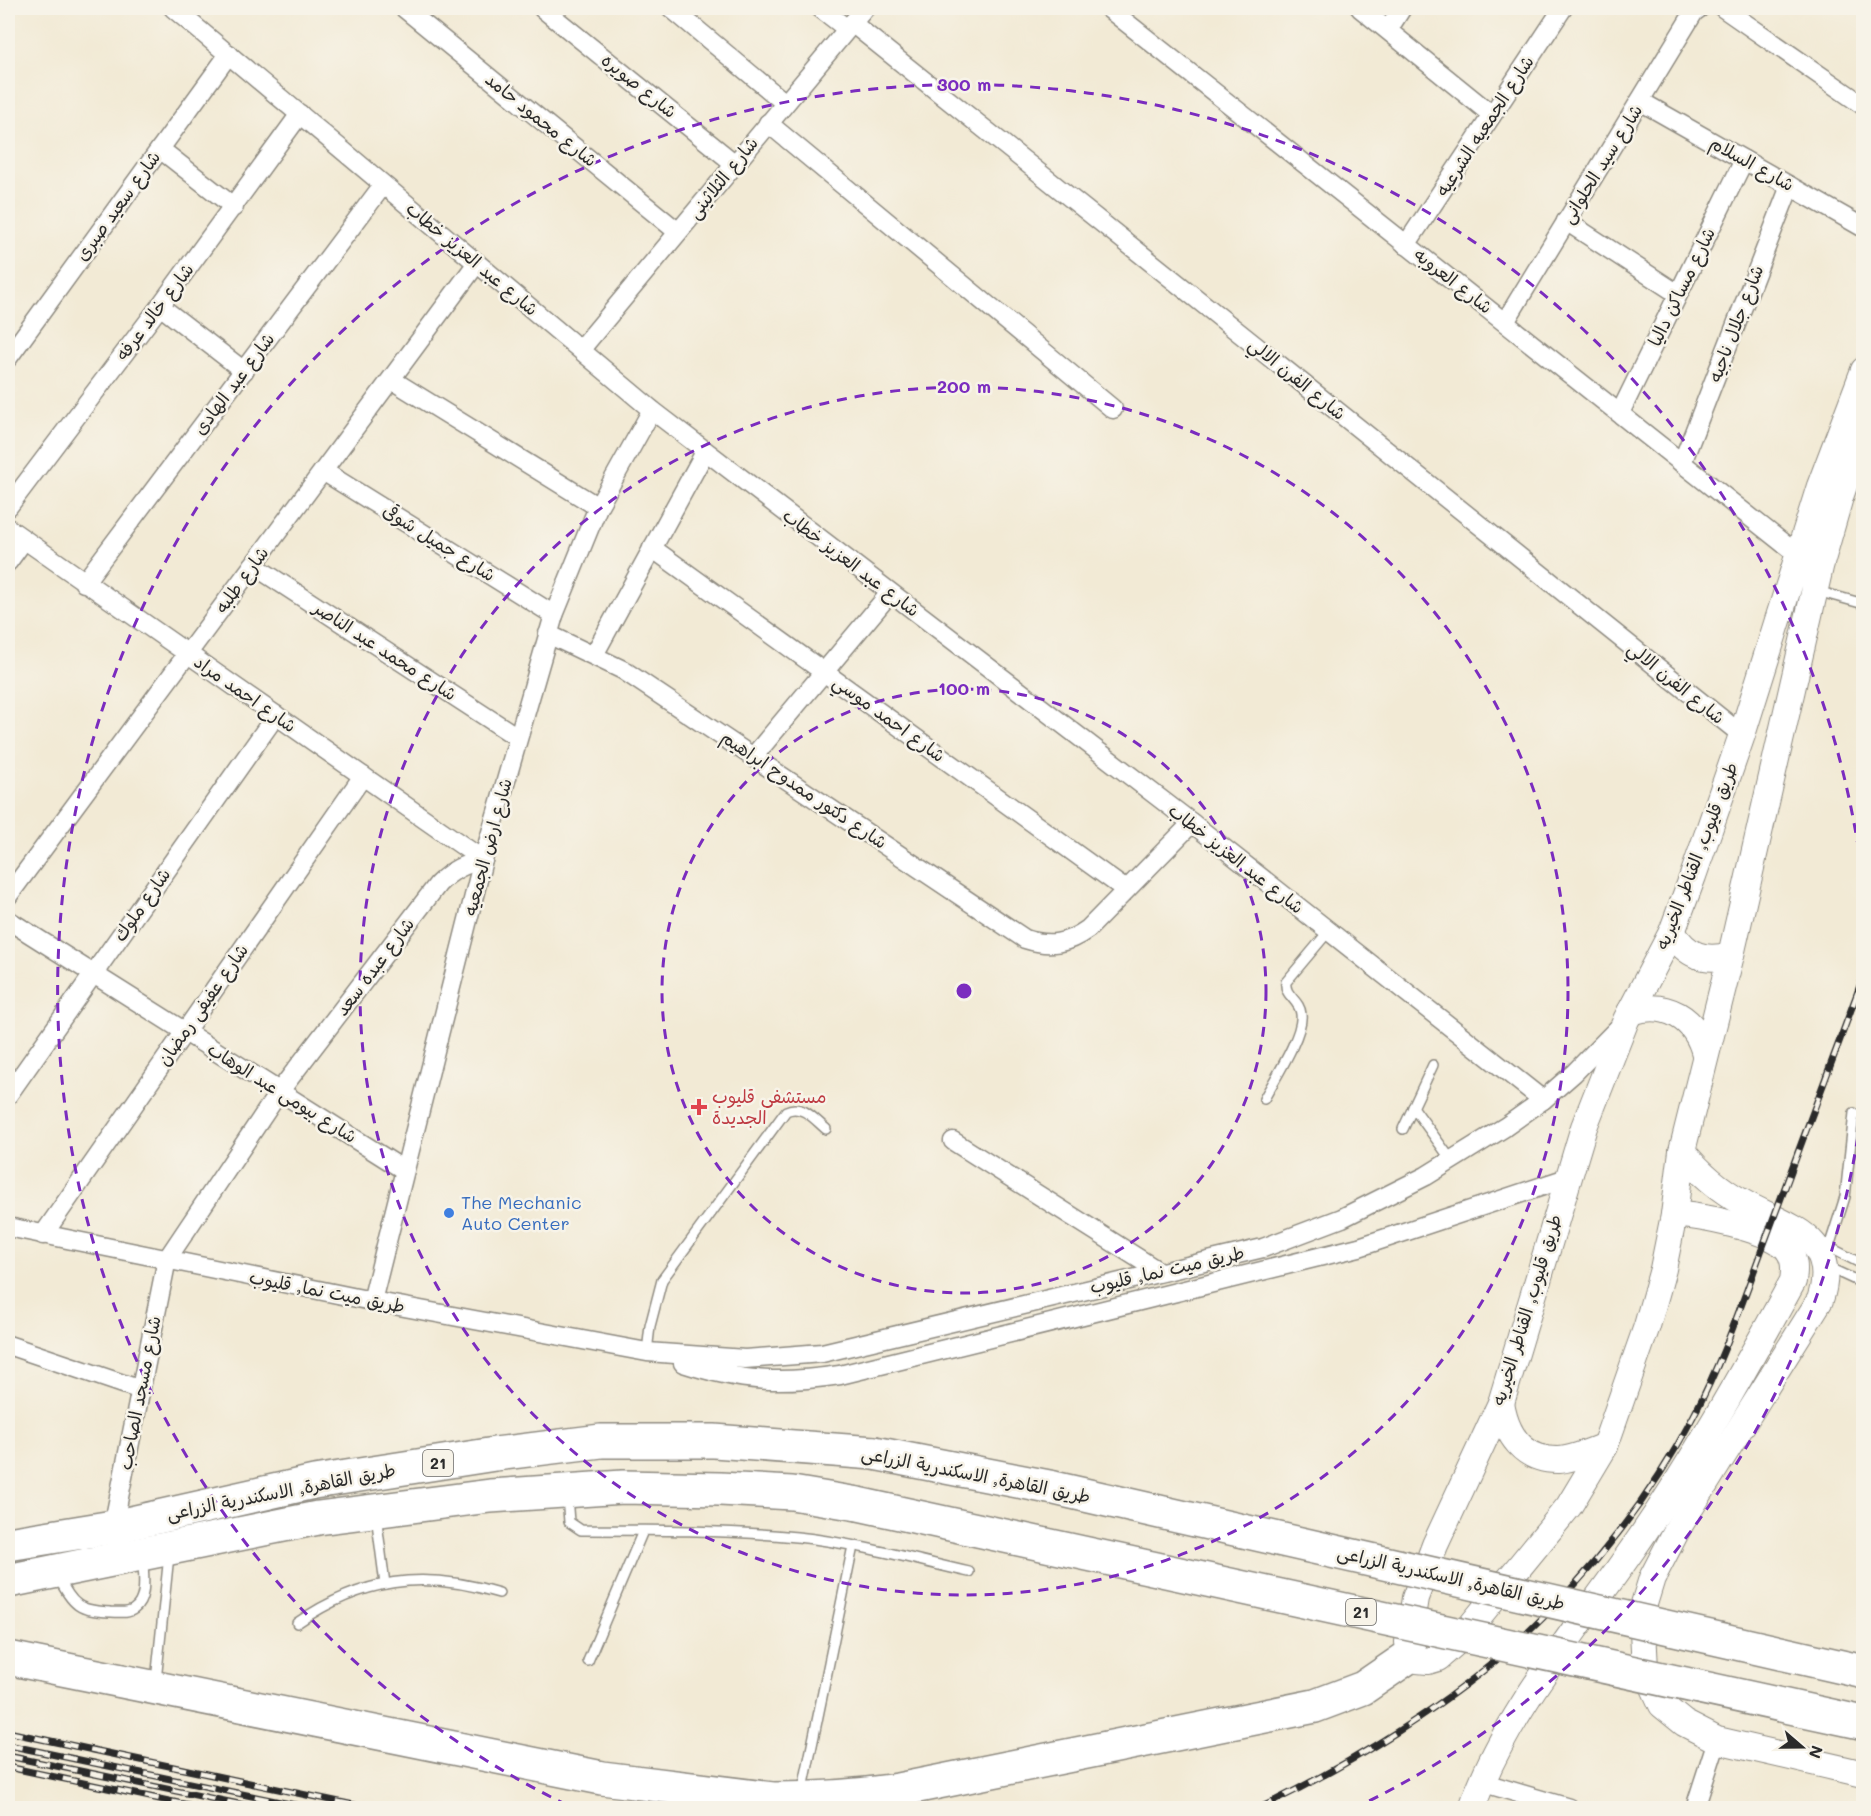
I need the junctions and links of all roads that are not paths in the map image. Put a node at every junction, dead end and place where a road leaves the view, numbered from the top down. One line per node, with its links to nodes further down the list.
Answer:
1 (173, 8): 15 (street, شارع عبد العزيز خطاب)
2 (404, 8): 30 (street, شارع محمود حامد)
3 (542, 8): 24 (street, شارع صويره)
4 (670, 8): 17 (street)
5 (820, 8): 13 (street, شارع الفرن الالي)
6 (865, 8): 13 (street, شارع الثلاثينى)
7 (1108, 8): 31 (street, شارع العروبه)
8 (1360, 8): 14 (street)
9 (1402, 8): 14 (street)
10 (1563, 8): 20 (street, شارع الجمعيه الشرعيه)
11 (1700, 8): 16 (street, شارع سيد الحلوانى)
12 (1724, 8): 18 (street)
13 (849, 26): 17 (street, شارع الثلاثينى); 66 (street, شارع الفرن الالي)
14 (1388, 30): 20 (street)
15 (229, 54): 19 (street, شارع عبد العزيز خطاب); 22 (street, شارع سعيد صبرى)
16 (1640, 101): 23 (street, شارع السلام); 28 (street, شارع سيد الحلوانى)
17 (785, 103): 21 (street, شارع الثلاثينى)
18 (1863, 106)
19 (300, 114): 25 (street, شارع عبد العزيز خطاب); 27 (street, شارع خالد عرفه)
20 (1492, 115): 31 (street, شارع الجمعيه الشرعيه)
21 (768, 123): 24 (street, شارع الثلاثينى); 41 (street)
22 (160, 149): 27 (street); 37 (street, شارع سعيد صبرى)
23 (1744, 160): 26 (street, شارع السلام); 33 (street, شارع مساكن داليا)
24 (735, 164): 30 (street, شارع الثلاثينى)
25 (383, 185): 32 (street, شارع عبد العزيز خطاب); 38 (street, شارع عبد الهادى)
26 (1790, 186): 29 (street, شارع السلام); 46 (street, شارع جلال ناجيه)
27 (234, 207): 34 (street, شارع خالد عرفه)
28 (1566, 221): 33 (street); 35 (street, شارع سيد الحلوانى)
29 (1863, 228)
30 (678, 232): 36 (street, شارع الثلاثينى)
31 (1406, 245): 35 (street, شارع العروبه)
32 (477, 263): 36 (street, شارع عبد العزيز خطاب); 40 (street, شارع طلبه)
33 (1678, 294): 43 (street, شارع مساكن داليا)
34 (160, 306): 38 (street); 48 (street, شارع خالد عرفه)
35 (1505, 322): 43 (street, شارع العروبه)
36 (581, 349): 42 (street, شارع عبد العزيز خطاب)
37 (8, 358)
38 (244, 370): 56 (street, شارع عبد الهادى)
39 (1863, 370): 53 (main road, طريق قليوب, القناطر الخيريه)
40 (392, 380): 47 (street, شارع طلبه); 49 (street)
41 (1113, 409)
42 (652, 410): 45 (street, شارع عبد العزيز خطاب); 49 (street, شارع ارض الجمعيه)
43 (1620, 413): 46 (street, شارع العروبه)
44 (1863, 429): 57 (main road)
45 (705, 452): 52 (street); 58 (street, شارع عبد العزيز خطاب)
46 (1682, 462): 53 (street, شارع العروبه)
47 (323, 471): 55 (street, شارع طلبه); 60 (street, شارع جميل شوقى)
48 (8, 507)
49 (598, 507): 60 (street, شارع ارض الجمعيه)
50 (8, 528): 51 (street, شارع احمد مراد)
51 (24, 540): 54 (street); 56 (street, شارع احمد مراد)
52 (652, 548): 63 (street); 64 (street, شارع احمد موسي)
53 (1798, 555): 66 (main road, طريق قليوب, القناطر الخيريه)
54 (8, 562)
55 (253, 565): 62 (street, شارع طلبه); 67 (street, شارع محمد عبد الناصر)
56 (84, 583): 62 (street, شارع احمد مراد)
57 (1815, 591): 59 (lane); 77 (main road)
58 (890, 592): 64 (street); 70 (street, شارع عبد العزيز خطاب)
59 (1863, 604)
60 (554, 615): 61 (street, شارع ارض الجمعيه)
61 (548, 634): 63 (street, شارع دكتور ممدوح ابراهيم); 67 (street, شارع ارض الجمعيه)
62 (188, 654): 65 (street, شارع احمد مراد); 73 (street, شارع طلبه)
63 (594, 655): 68 (street, شارع دكتور ممدوح ابراهيم)
64 (823, 672): 68 (street); 72 (street, شارع احمد موسي)
65 (276, 715): 69 (street, شارع احمد مراد); 78 (street, شارع ملوك)
66 (1742, 735): 76 (main road, طريق قليوب, القناطر الخيريه)
67 (517, 737): 71 (street, شارع ارض الجمعيه)
68 (753, 757): 72 (street, شارع دكتور ممدوح ابراهيم)
69 (363, 776): 71 (street, شارع احمد مراد); 80 (street, شارع عفيفى رمضان)
70 (1192, 823): 72 (street); 75 (street, شارع عبد العزيز خطاب)
71 (483, 860): 83 (street, شارع عبده سعد); 94 (street, شارع ارض الجمعيه)
72 (1126, 890)
73 (8, 896)
74 (8, 920): 78 (street, شارع بيومى عبد الوهاب)
75 (1328, 932): 85 (lane); 86 (street, شارع عبد العزيز خطاب)
76 (1672, 932): 77 (main road); 79 (main road, طريق قليوب, القناطر الخيريه)
77 (1731, 955): 81 (main road)
78 (92, 975): 80 (street, شارع بيومى عبد الوهاب); 84 (street, شارع ملوك)
79 (1628, 1016): 81 (main road); 86 (street, طريق ميت نما, قليوب); 95 (main road, طريق قليوب, القناطر الخيريه)
80 (184, 1032): 83 (street, شارع بيومى عبد الوهاب); 98 (street, شارع عفيفى رمضان)
81 (1705, 1054): 92 (main road)
82 (1433, 1065): 87 (lane)
83 (279, 1092): 94 (street, شارع بيومى عبد الوهاب); 100 (street, شارع عبده سعد)
84 (8, 1095)
85 (1264, 1099)
86 (1543, 1100): 93 (street, طريق ميت نما, قليوب)
87 (1413, 1107): 90 (lane); 93 (lane)
88 (1854, 1113): 99 (lane)
89 (826, 1129): 107 (lane)
90 (1403, 1129)
91 (954, 1141): 103 (street)
92 (1682, 1151): 96 (main road); 99 (main road)
93 (1452, 1161): 103 (street, طريق ميت نما, قليوب)
94 (404, 1170): 105 (street, شارع ارض الجمعيه)
95 (1566, 1178): 107 (street, طريق ميت نما, قليوب); 109 (main road, طريق قليوب, القناطر الخيريه)
96 (1674, 1215): 102 (main road); 110 (main road)
97 (8, 1227): 98 (street, طريق ميت نما, قليوب)
98 (43, 1235): 100 (street, طريق ميت نما, قليوب)
99 (1820, 1249): 101 (lane); 102 (main road); 104 (lane); 130 (main road)
100 (167, 1259): 105 (street, طريق ميت نما, قليوب); 108 (street, شارع مسجد الصاحب)
101 (1863, 1265)
102 (1795, 1268): 132 (main road)
103 (1160, 1272): 107 (street, طريق ميت نما, قليوب)
104 (1863, 1284)
105 (372, 1301): 107 (street, طريق ميت نما, قليوب)
106 (8, 1346): 108 (street)
107 (646, 1352)
108 (141, 1390): 113 (street, شارع مسجد الصاحب)
109 (1501, 1403): 110 (main road); 124 (main road, طريق قليوب, القناطر الخيريه)
110 (1605, 1446): 124 (main road)
111 (567, 1491): 112 (highway, طريق القاهرة, الاسكندرية الزراعى / 21); 114 (lane); 129 (highway, طريق القاهرة, الاسكندرية الزراعى / 21, bridge)
112 (376, 1512): 117 (highway, طريق القاهرة, الاسكندرية الزراعى / 21); 121 (lane)
113 (113, 1527): 115 (highway, طريق القاهرة, الاسكندرية الزراعى / 21); 127 (highway, طريق القاهرة, الاسكندرية الزراعى / 21, bridge)
114 (643, 1531): 116 (lane); 126 (lane)
115 (8, 1544)
116 (853, 1546): 119 (lane); 133 (lane)
117 (156, 1552): 118 (highway, طريق القاهرة, الاسكندرية الزراعى / 21); 118 (lane); 128 (lane)
118 (56, 1572): 120 (highway, طريق القاهرة, الاسكندرية الزراعى / 21)
119 (969, 1572)
120 (8, 1581)
121 (385, 1584): 122 (lane); 123 (lane)
122 (499, 1593)
123 (297, 1623)
124 (1411, 1655): 133 (highway)
125 (8, 1658): 128 (highway)
126 (588, 1661)
127 (1863, 1672)
128 (155, 1688): 133 (highway)
129 (1863, 1723)
130 (1717, 1740): 131 (main road); 136 (street)
131 (1863, 1774)
132 (1481, 1782): 134 (main road); 135 (street)
133 (800, 1799)
134 (1472, 1809)
135 (1569, 1809)
136 (1695, 1809)

